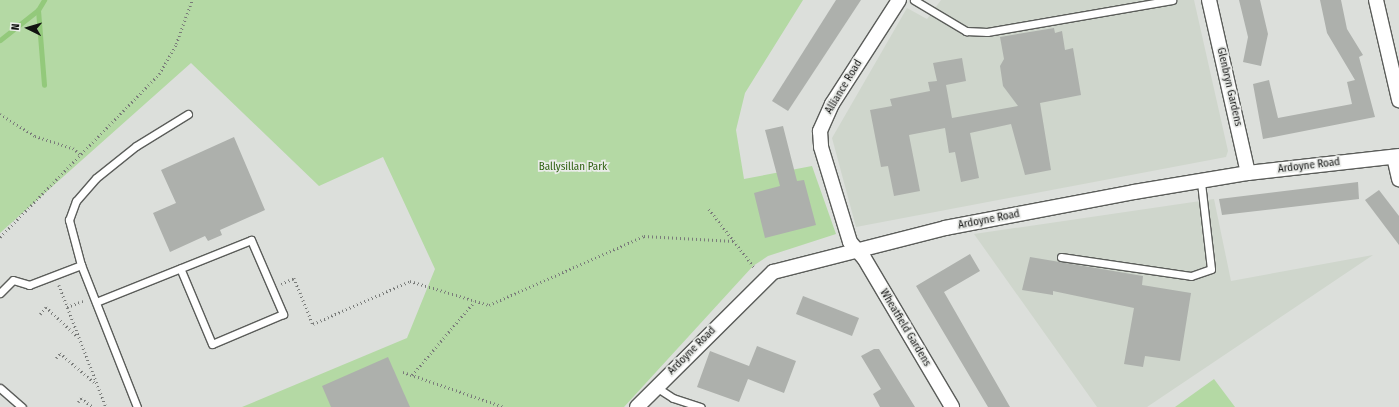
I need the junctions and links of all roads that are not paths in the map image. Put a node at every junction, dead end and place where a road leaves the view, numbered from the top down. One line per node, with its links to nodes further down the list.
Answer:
1 (900, 0): 12 (street, Alliance Road)
2 (914, 0): 3 (lane)
3 (1172, 0)
4 (1209, 0): 9 (street, Glenbryn Gardens)
5 (1376, 0): 6 (street)
6 (1399, 100)
7 (188, 114): 14 (lane)
8 (1397, 156): 9 (street, Ardoyne Road); 10 (street)
9 (1248, 173): 11 (street, Ardoyne Road)
10 (1399, 179)
11 (1201, 183): 12 (street, Ardoyne Road); 13 (lane)
12 (856, 250): 18 (street, Ardoyne Road); 24 (street, Wheatfield Gardens)
13 (1061, 257)
14 (81, 265): 16 (lane); 17 (lane)
15 (180, 268): 15 (lane); 17 (lane)
16 (0, 293)
17 (95, 299): 21 (lane)
18 (656, 386): 22 (street, Ardoyne Road); 23 (lane)
19 (0, 388): 20 (lane)
20 (22, 407)
21 (137, 407)
22 (636, 407)
23 (701, 407)
24 (952, 407)

